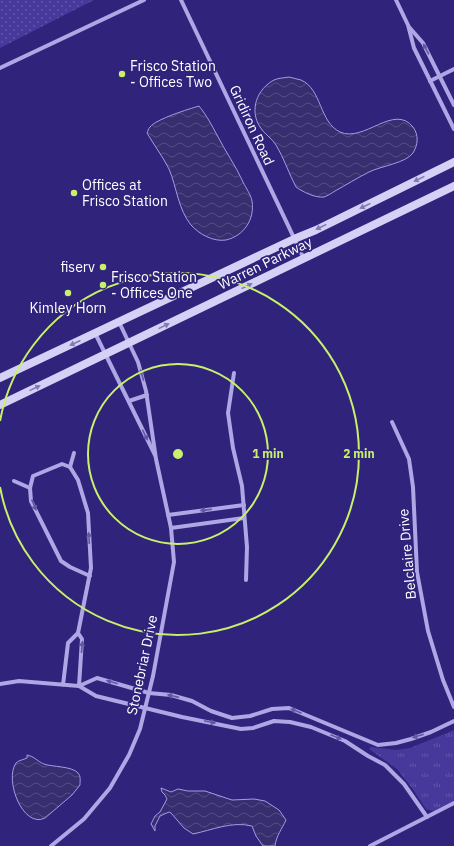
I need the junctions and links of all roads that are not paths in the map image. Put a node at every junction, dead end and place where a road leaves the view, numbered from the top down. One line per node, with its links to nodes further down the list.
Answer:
1 (144, 0): 5 (street)
2 (181, 0): 13 (street, Gridiron Road)
3 (396, 0): 4 (street)
4 (408, 25): 7 (street, one-way to 4); 8 (street)
5 (0, 68)
6 (454, 70): 7 (street)
7 (440, 76): 8 (street); 9 (street)
8 (430, 81): 10 (street)
9 (454, 105)
10 (454, 129)
11 (454, 162): 13 (main road, Warren Parkway, one-way to 13)
12 (454, 186): 14 (main road, Warren Parkway)
13 (294, 239): 14 (street, Gridiron Road); 15 (main road, Warren Parkway)
14 (304, 259): 17 (main road, Warren Parkway, one-way to 14)
15 (119, 322): 16 (main road, Warren Parkway); 17 (street, Stonebriar Drive)
16 (95, 333): 18 (street, Stonebriar Drive); 20 (main road, Warren Parkway, one-way to 20)
17 (129, 343): 18 (main road, Warren Parkway); 21 (street, Stonebriar Drive, one-way to 17)
18 (106, 354): 22 (street, Stonebriar Drive); 23 (main road, Warren Parkway, one-way to 18)
19 (234, 373): 30 (street)
20 (0, 378)
21 (147, 395): 22 (street); 26 (street, Stonebriar Drive)
22 (129, 400): 26 (street, Stonebriar Drive, one-way to 26)
23 (0, 405)
24 (392, 422): 41 (street, Belclaire Drive)
25 (74, 453): 27 (street)
26 (156, 459): 31 (street, Stonebriar Drive)
27 (70, 467): 29 (street); 34 (street, one-way to 27)
28 (14, 481): 29 (street)
29 (30, 488): 34 (street, one-way to 34)
30 (244, 505): 31 (street, one-way to 31); 32 (street)
31 (168, 515): 33 (street, Stonebriar Drive)
32 (244, 518): 33 (street); 35 (street)
33 (171, 528): 40 (street, Stonebriar Drive)
34 (90, 576): 36 (street)
35 (246, 580)
36 (78, 633): 38 (street); 39 (street, one-way to 36)
37 (0, 684): 38 (street)
38 (62, 685): 39 (street)
39 (79, 686): 40 (street, one-way to 39); 42 (street)
40 (149, 693): 42 (street, Stonebriar Drive); 43 (street, one-way to 40)
41 (454, 707)
42 (145, 708): 45 (street, one-way to 45); 46 (street, Stonebriar Drive)
43 (454, 721)
44 (454, 803): 45 (street)
45 (427, 816): 47 (street)
46 (51, 846)
47 (370, 846)

